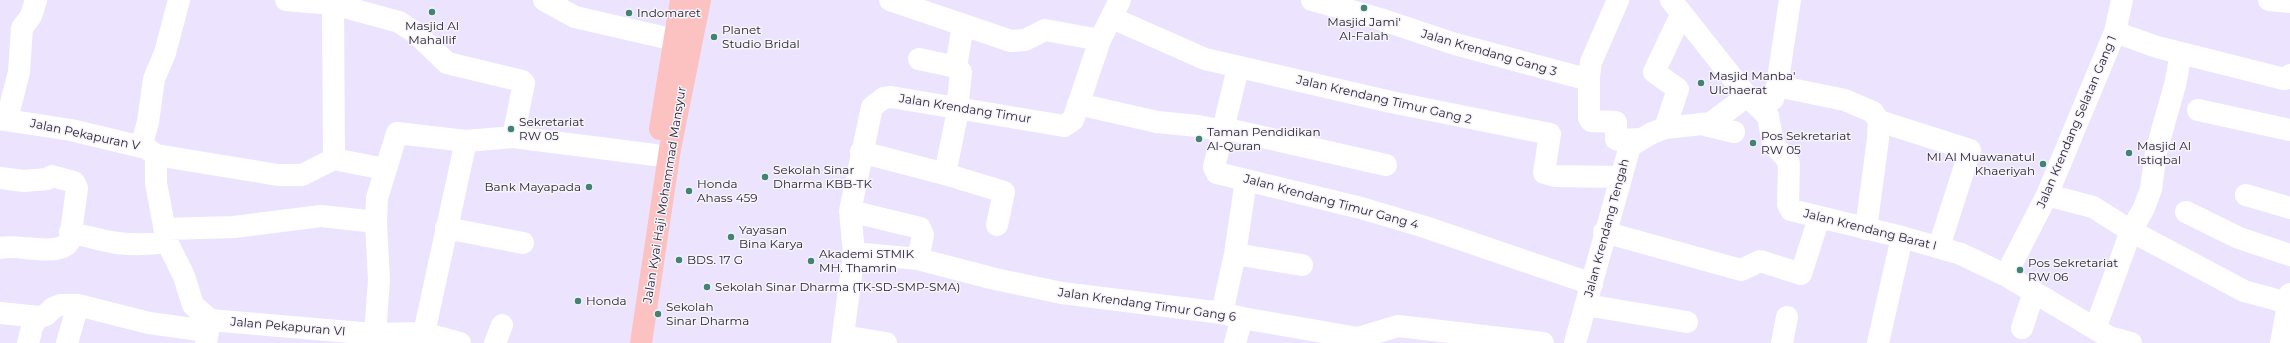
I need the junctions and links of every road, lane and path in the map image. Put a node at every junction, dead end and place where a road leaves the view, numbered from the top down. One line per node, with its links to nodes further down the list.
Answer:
1 (36, 0): 33 (street)
2 (180, 0): 43 (street)
3 (286, 0): 14 (street)
4 (544, 0): 19 (street)
5 (681, 0): 19 (main road, Jalan Kyai Haji Mohammad Mansyur)
6 (700, 0): 98 (main road, Jalan Kyai Haji Mohammad Mansyur)
7 (890, 0): 17 (street)
8 (1618, 0): 26 (street)
9 (1790, 0): 27 (street)
10 (2122, 0): 18 (street, Jalan Krendang Selatan Gang 1)
11 (2269, 0): 13 (street)
12 (1326, 2): 26 (street, Jalan Krendang Gang 3)
13 (2290, 2)
14 (333, 4): 40 (street); 46 (street)
15 (1676, 7): 28 (street); 36 (street)
16 (1116, 9): 20 (street, Jalan Krendang Timur); 24 (street, Jalan Krendang Timur Gang 2)
17 (963, 26): 20 (street); 23 (street)
18 (2115, 32): 21 (street); 53 (street, Jalan Krendang Selatan Gang 1)
19 (675, 40): 45 (main road, Jalan Kyai Haji Mohammad Mansyur)
20 (1100, 40): 29 (street, Jalan Krendang Timur)
21 (2181, 54): 25 (street); 63 (street)
22 (919, 59): 23 (street)
23 (956, 67): 30 (street)
24 (1238, 68): 37 (street, Jalan Krendang Timur Gang 4); 50 (street, Jalan Krendang Timur Gang 2)
25 (2290, 75)
26 (1589, 76): 41 (street)
27 (1777, 86): 32 (street); 34 (street)
28 (1747, 96): 32 (street); 35 (street, Jalan Krendang Tengah)
29 (1078, 104): 30 (street, Jalan Krendang Timur); 37 (street)
30 (957, 107): 44 (street, Jalan Krendang Timur); 49 (street)
31 (2198, 110): 38 (street)
32 (1768, 116): 58 (street, Jalan Krendang Barat I)
33 (4, 119): 43 (street, Jalan Pekapuran V)
34 (1879, 121): 62 (street); 69 (street)
35 (1705, 125): 36 (street, Jalan Krendang Tengah); 39 (street)
36 (1665, 128): 41 (street, Jalan Krendang Tengah)
37 (1223, 130): 47 (street); 52 (street, Jalan Krendang Timur Gang 4)
38 (2290, 130)
39 (1734, 132)
40 (513, 137): 42 (street); 45 (street)
41 (1640, 139): 50 (street, Jalan Krendang Tengah)
42 (466, 141): 48 (street); 61 (street)
43 (149, 151): 46 (street, Jalan Pekapuran V); 66 (street)
44 (861, 152): 49 (street); 56 (street, Jalan Krendang Timur)
45 (655, 155): 97 (main road, Jalan Kyai Haji Mohammad Mansyur)
46 (334, 159): 48 (street)
47 (1386, 165)
48 (384, 169): 59 (street)
49 (945, 174): 60 (street)
50 (1620, 177): 65 (street, Jalan Krendang Tengah)
51 (0, 178): 64 (street)
52 (1246, 180): 72 (street); 77 (street, Jalan Krendang Timur Gang 4)
53 (2048, 195): 63 (street); 75 (street, Jalan Krendang Selatan Gang 1)
54 (2246, 195): 55 (street)
55 (2290, 208)
56 (850, 211): 71 (street, Jalan Krendang Timur); 74 (street)
57 (2186, 212): 73 (street)
58 (1819, 218): 62 (street, Jalan Krendang Barat I); 65 (street)
59 (376, 222): 66 (street); 91 (street)
60 (997, 225)
61 (446, 228): 68 (street); 90 (street)
62 (1866, 229): 67 (street, Jalan Krendang Barat I)
63 (2131, 231): 79 (street); 88 (street)
64 (70, 232): 66 (street); 70 (street)
65 (1604, 232): 77 (street, Jalan Krendang Tengah)
66 (166, 235): 89 (street)
67 (1902, 237): 69 (street, Jalan Krendang Barat I); 104 (street)
68 (523, 243)
69 (1939, 247): 78 (street, Jalan Krendang Barat I)
70 (0, 248)
71 (854, 253): 74 (street, Jalan Krendang Timur Gang 6); 92 (street, Jalan Krendang Timur)
72 (1235, 254): 76 (street); 84 (street)
73 (2290, 254)
74 (918, 259): 84 (street, Jalan Krendang Timur Gang 6)
75 (2012, 263)
76 (1302, 265)
77 (1592, 284): 81 (street, Jalan Krendang Tengah)
78 (2034, 292): 87 (street); 88 (street, Jalan Krendang Barat I)
79 (2289, 299): 105 (street)
80 (78, 305): 83 (street, Jalan Pekapuran VI); 89 (street, Jalan Pekapuran VI); 95 (street)
81 (1586, 305): 86 (street); 102 (street, Jalan Krendang Tengah)
82 (0, 313): 83 (street)
83 (39, 316): 94 (street)
84 (1232, 316): 100 (street); 101 (street, Jalan Krendang Timur Gang 6)
85 (1787, 317): 103 (street)
86 (1687, 322)
87 (2022, 328)
88 (2095, 329): 93 (street, Jalan Krendang Barat I)
89 (208, 332): 91 (street, Jalan Pekapuran VI)
90 (424, 333): 91 (street, Jalan Pekapuran VI); 96 (street, Jalan Pekapuran VI)
91 (373, 337)
92 (842, 340): 99 (street)
93 (2123, 342)
94 (28, 343)
95 (67, 343)
96 (460, 343)
97 (625, 343)
98 (641, 343)
99 (886, 343)
100 (1235, 343)
101 (1543, 343)
102 (1575, 343)
103 (1782, 343)
104 (1878, 343)
105 (2281, 343)

